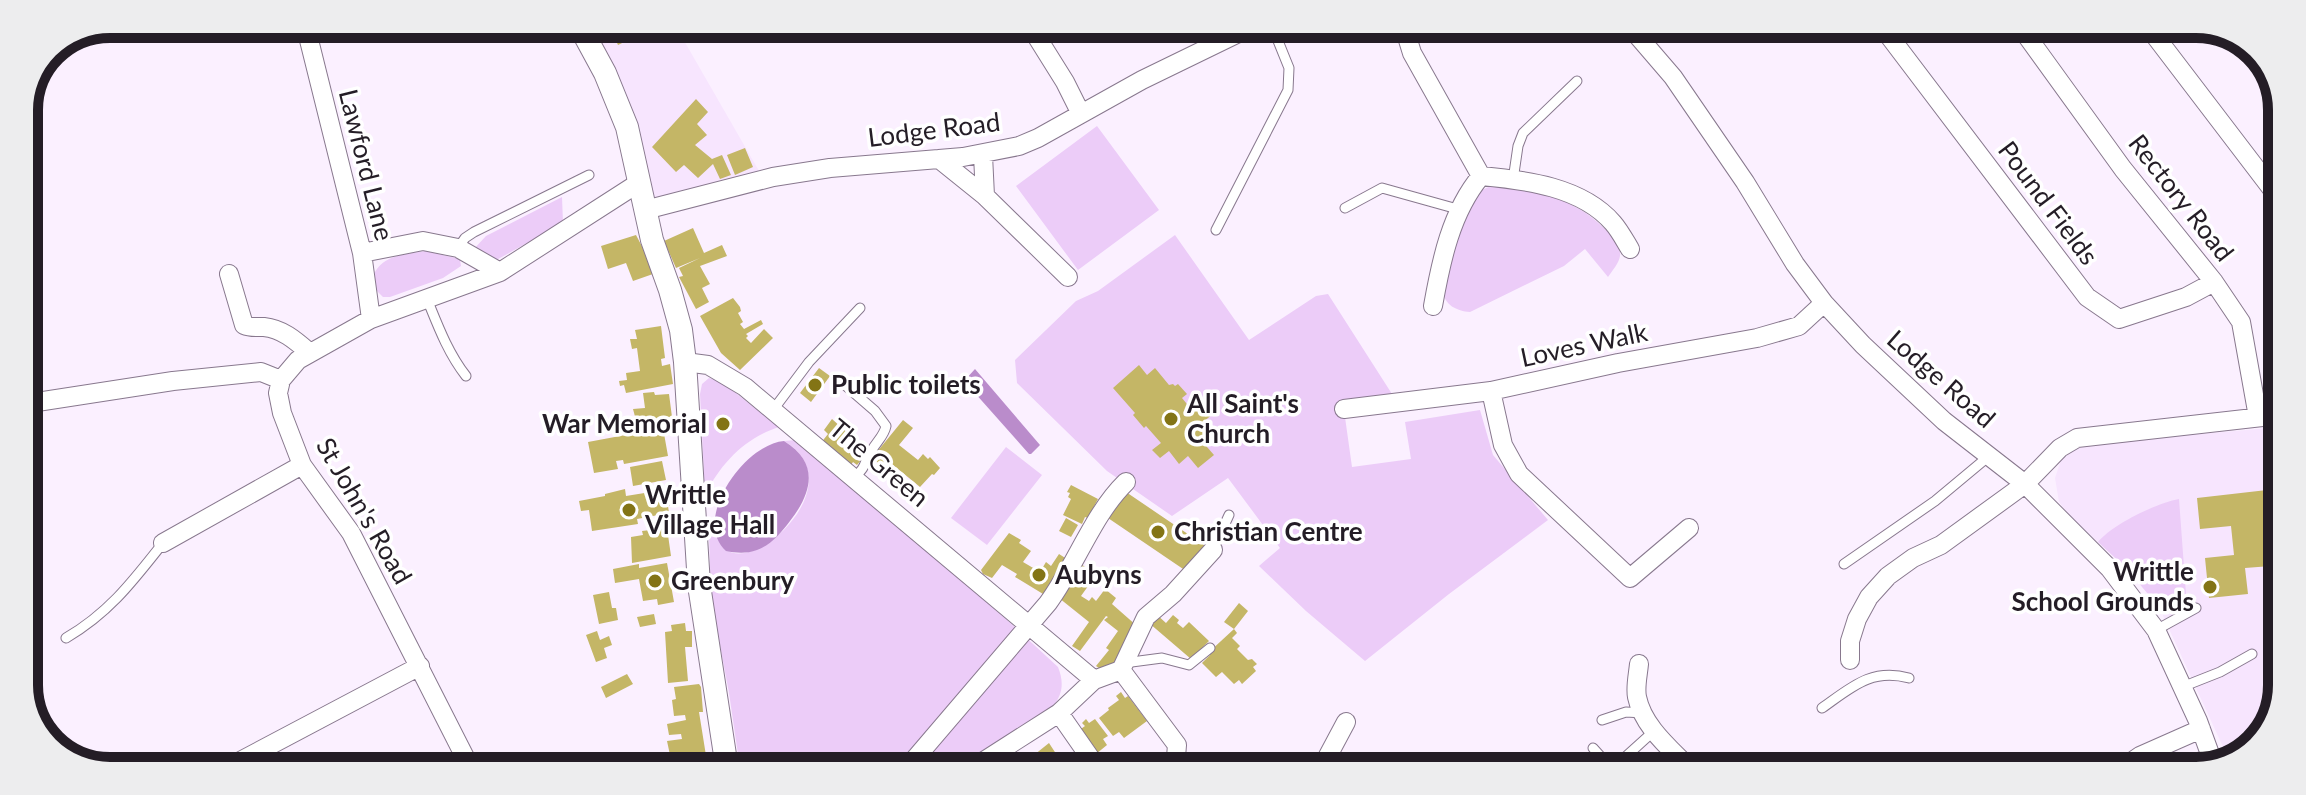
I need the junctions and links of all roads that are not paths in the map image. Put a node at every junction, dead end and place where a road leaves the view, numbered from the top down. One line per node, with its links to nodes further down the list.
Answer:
1 (308, 38): 26 (street, Lawford Lane)
2 (586, 38): 20 (street)
3 (1038, 38): 12 (street)
4 (1228, 38): 12 (street, Lodge Road)
5 (1277, 38): 23 (lane)
6 (1407, 38): 16 (street)
7 (1639, 38): 32 (street, Lodge Road)
8 (1891, 38): 30 (street, Pound Fields)
9 (2028, 38): 30 (street, Rectory Road)
10 (2157, 38): 18 (street)
11 (1577, 81): 17 (lane)
12 (1081, 114): 13 (street, Lodge Road)
13 (983, 155): 14 (street, Lodge Road); 19 (street)
14 (939, 159): 19 (street); 20 (street, Lodge Road)
15 (589, 175): 24 (lane)
16 (1481, 176): 17 (street); 22 (street)
17 (1513, 180): 25 (street)
18 (2268, 184)
19 (985, 196): 29 (street)
20 (643, 197): 27 (street, Lodge Road); 37 (street)
21 (1345, 208): 22 (lane)
22 (1461, 210): 33 (street)
23 (1216, 230)
24 (458, 248): 26 (street); 27 (street)
25 (1630, 249)
26 (362, 253): 35 (street, Lawford Lane)
27 (500, 272): 31 (street, Lodge Road)
28 (229, 274): 36 (street)
29 (1068, 277)
30 (2214, 282): 46 (street, Rectory Road)
31 (427, 299): 35 (street, Lodge Road); 38 (lane)
32 (1824, 303): 41 (street, Loves Walk); 47 (street, Lodge Road)
33 (1433, 306)
34 (860, 308): 44 (lane)
35 (371, 319): 36 (street, Lodge Road)
36 (310, 353): 39 (street, Lodge Road)
37 (685, 362): 44 (street, The Green); 82 (street)
38 (466, 376)
39 (281, 380): 42 (street); 48 (street, St John's Road)
40 (845, 385): 49 (lane)
41 (1491, 391): 43 (street, Loves Walk); 53 (street)
42 (38, 402)
43 (1344, 409)
44 (773, 410): 49 (street, The Green)
45 (2268, 416): 46 (street)
46 (2258, 417): 51 (street)
47 (1989, 456): 51 (street, Lodge Road); 56 (lane)
48 (302, 465): 54 (street); 65 (street, St John's Road)
49 (854, 478): 58 (street, The Green)
50 (1126, 482): 58 (street)
51 (2025, 484): 59 (street, Lodge Road); 63 (street)
52 (1229, 515): 55 (lane)
53 (1689, 528)
54 (163, 543): 60 (lane)
55 (1213, 550): 66 (street)
56 (1844, 564)
57 (2196, 608): 59 (lane)
58 (1028, 625): 68 (street, The Green); 83 (street)
59 (2156, 630): 70 (street, Lodge Road)
60 (66, 638)
61 (1210, 648): 66 (lane)
62 (2252, 654): 70 (lane)
63 (1850, 660): 69 (lane)
64 (1639, 664): 73 (street)
65 (420, 666): 80 (street); 81 (street, St John's Road)
66 (1122, 666): 68 (street); 86 (street)
67 (1909, 678): 69 (lane)
68 (1094, 680): 72 (street)
69 (1862, 680): 71 (lane)
70 (2182, 687): 76 (street, Lodge Road)
71 (1822, 708)
72 (1059, 713): 84 (street); 85 (street)
73 (1643, 713): 74 (lane); 77 (street)
74 (1602, 720)
75 (1346, 722): 87 (street)
76 (2201, 729): 79 (street, Lodge Road); 91 (street)
77 (1654, 731): 89 (lane); 90 (street)
78 (1593, 748): 88 (lane)
79 (2211, 756)
80 (248, 757)
81 (465, 757)
82 (725, 757)
83 (916, 757)
84 (990, 757)
85 (1090, 757)
86 (1176, 757)
87 (1328, 757)
88 (1601, 757)
89 (1625, 757)
90 (1679, 757)
91 (2139, 757)

